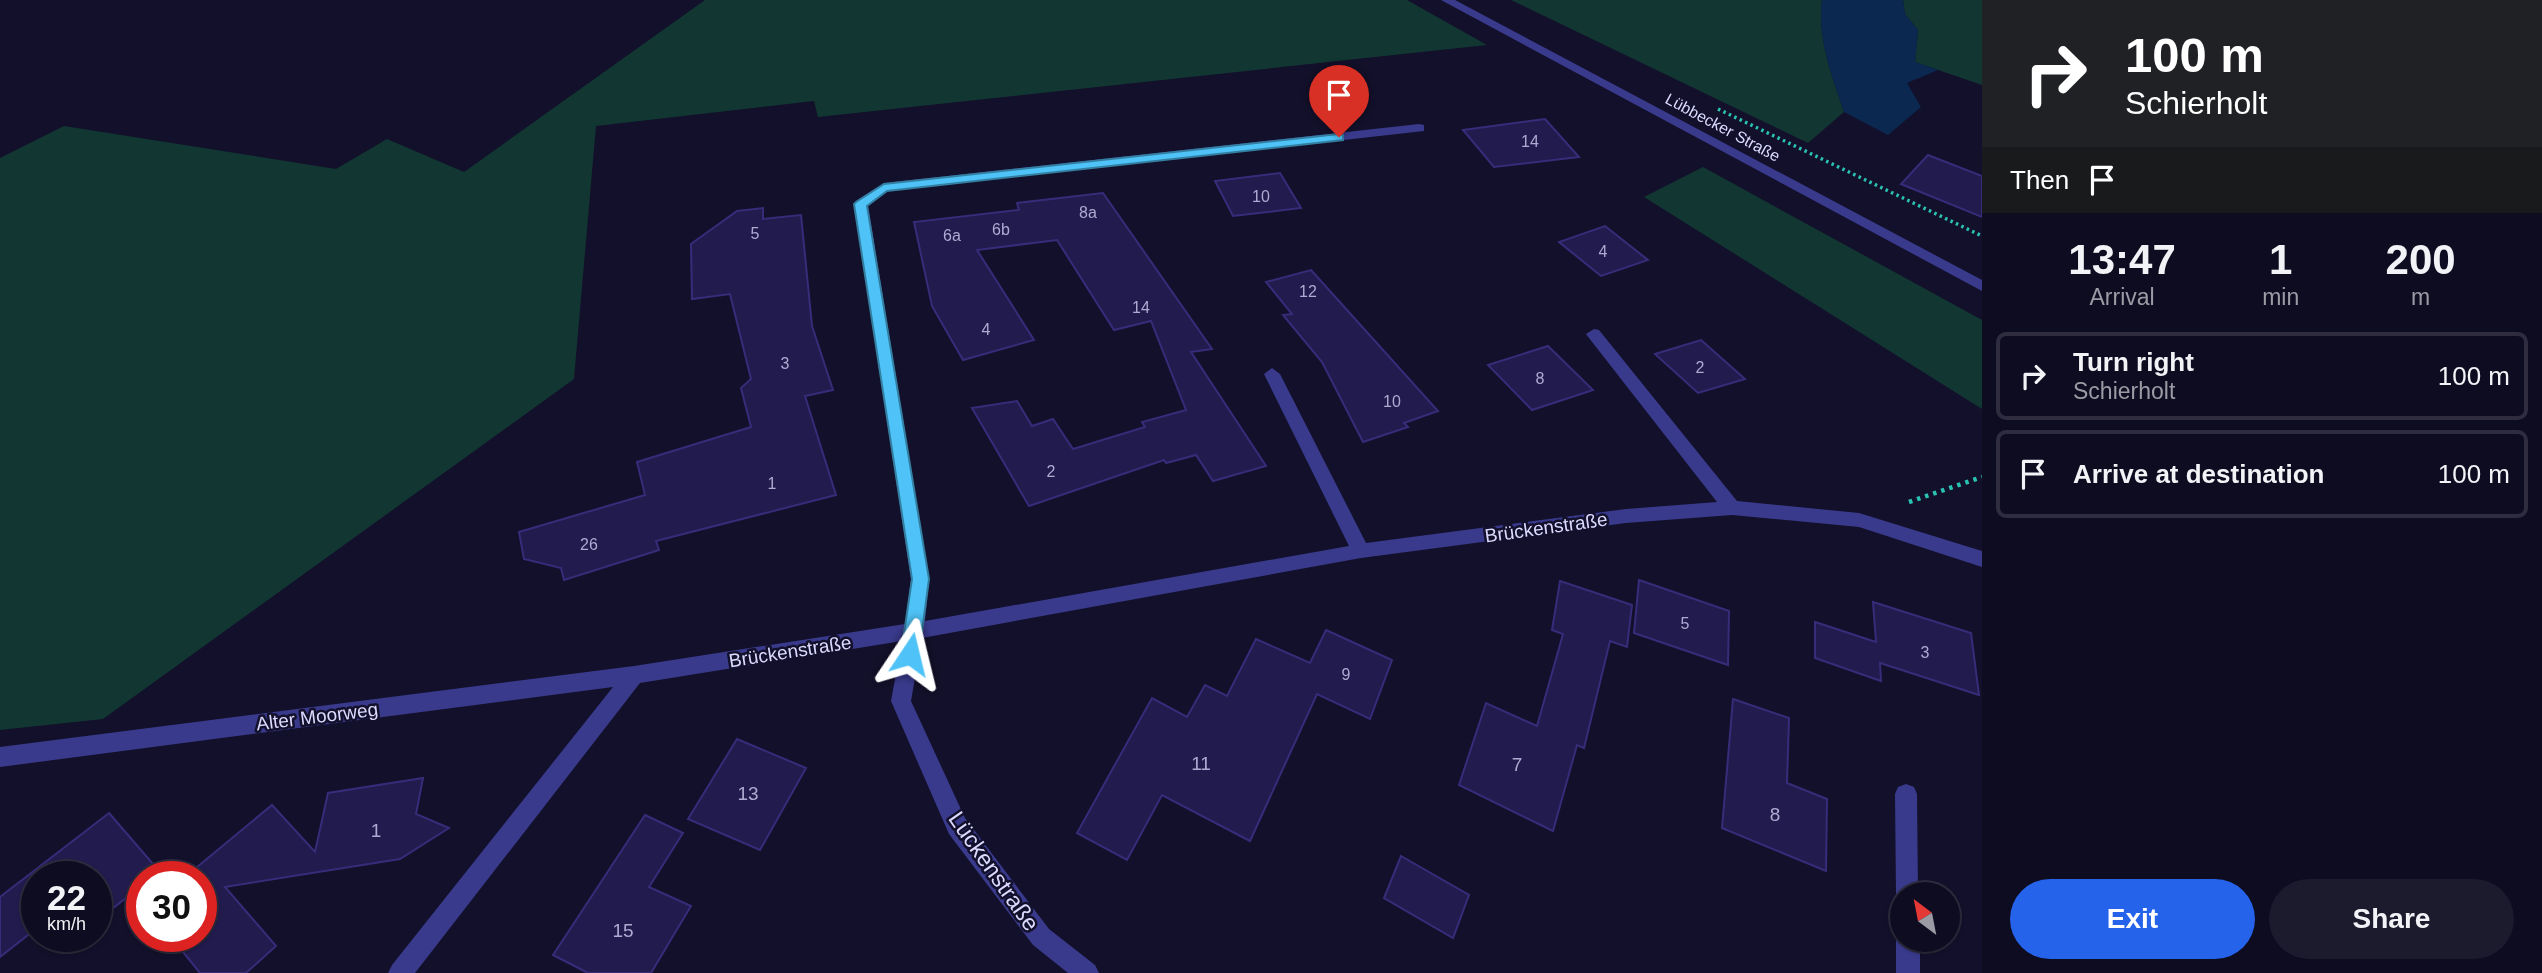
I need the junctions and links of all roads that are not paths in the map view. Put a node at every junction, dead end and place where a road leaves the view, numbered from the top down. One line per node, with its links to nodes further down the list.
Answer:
1 (1447, 0): 3 (street, Lübbecker Straße)
2 (1419, 128): 9 (street, Lückenstraße)
3 (1982, 286)
4 (1594, 334): 6 (street)
5 (1272, 374): 7 (street)
6 (1732, 508): 7 (street, Brückenstraße); 8 (street, Brückenstraße)
7 (1361, 551): 9 (street, Brückenstraße)
8 (1982, 559)
9 (914, 631): 10 (street, Brückenstraße); 16 (street, Lückenstraße)
10 (634, 675): 11 (street, Alter Moorweg); 15 (street)
11 (0, 757)
12 (1906, 794): 13 (street)
13 (1907, 882)
14 (1908, 952): 17 (street)
15 (400, 973)
16 (1087, 973)
17 (1908, 973)

